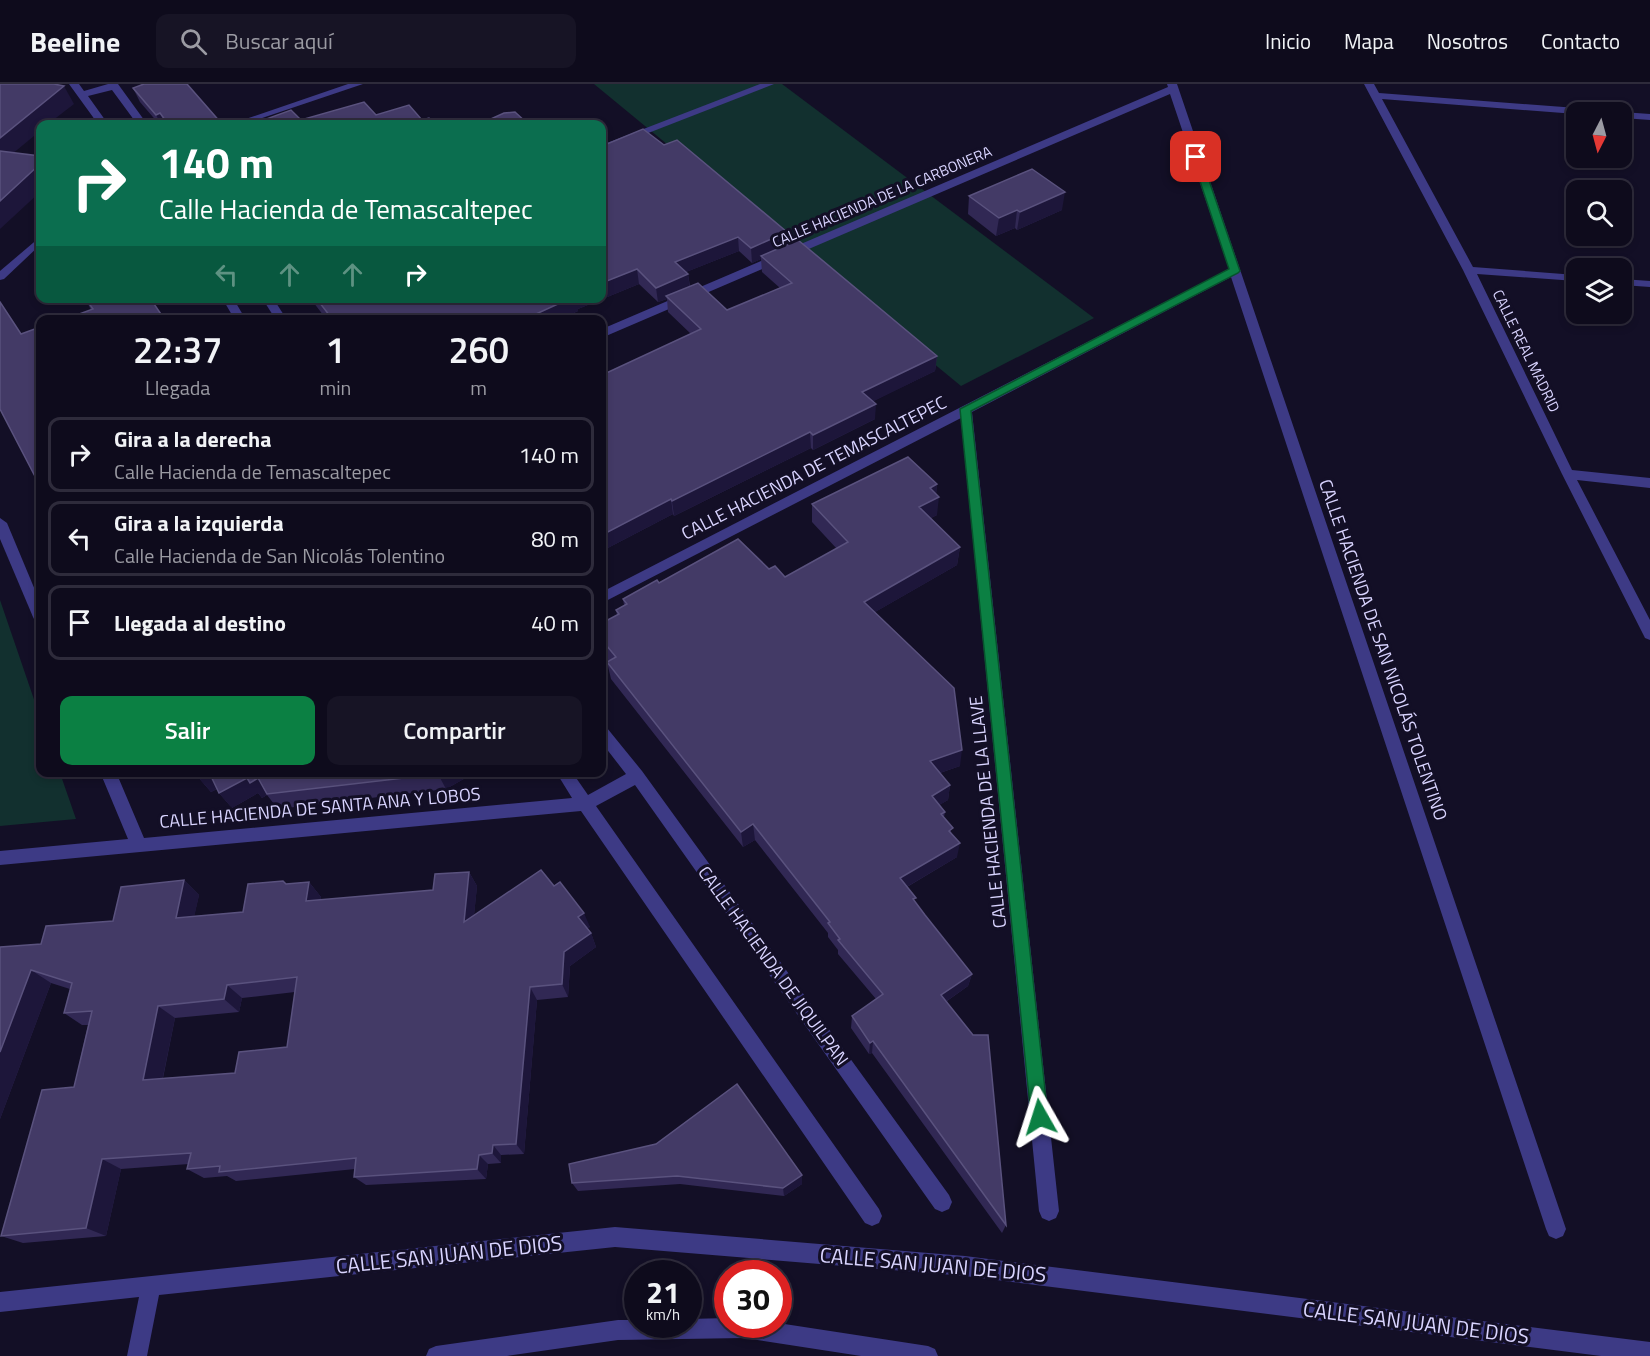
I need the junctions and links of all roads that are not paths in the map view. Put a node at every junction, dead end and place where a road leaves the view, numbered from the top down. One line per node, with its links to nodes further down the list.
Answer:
1 (74, 84): 7 (street)
2 (358, 84): 14 (street)
3 (769, 84): 15 (street)
4 (1369, 84): 8 (street, CALLE REAL MADRID)
5 (114, 85): 7 (street); 13 (street)
6 (1173, 87): 18 (street, CALLE HACIENDA DE SAN NICOLÁS TOLENTINO); 23 (street, CALLE HACIENDA DE LA CARBONERA)
7 (82, 95): 12 (street)
8 (1375, 96): 9 (street); 17 (street, CALLE REAL MADRID)
9 (1566, 110)
10 (1632, 116): 11 (street)
11 (1650, 117)
12 (100, 120)
13 (139, 120)
14 (249, 120)
15 (606, 146)
16 (36, 244): 19 (street)
17 (1469, 270): 20 (street); 25 (street, CALLE REAL MADRID)
18 (1234, 271): 24 (street, CALLE HACIENDA DE TEMASCALTEPEC); 41 (street, CALLE HACIENDA DE SAN NICOLÁS TOLENTINO)
19 (0, 277)
20 (1566, 277)
21 (1632, 283): 22 (street)
22 (1650, 284)
23 (606, 331)
24 (966, 409): 28 (street, CALLE HACIENDA DE TEMASCALTEPEC); 39 (street, CALLE HACIENDA DE LA LLAVE)
25 (1568, 474): 26 (street); 30 (street, CALLE REAL MADRID)
26 (1650, 483)
27 (0, 523): 29 (street)
28 (606, 596)
29 (36, 608)
30 (1650, 634)
31 (606, 737): 32 (street, CALLE HACIENDA DE JIQUILPAN)
32 (638, 776): 35 (street, CALLE HACIENDA DE SANTA ANA Y LOBOS); 38 (street, CALLE HACIENDA DE JIQUILPAN)
33 (110, 777): 36 (street)
34 (566, 777): 35 (street)
35 (585, 804): 36 (street, CALLE HACIENDA DE SANTA ANA Y LOBOS); 40 (street)
36 (139, 845): 37 (street, CALLE HACIENDA DE SANTA ANA Y LOBOS)
37 (0, 858)
38 (942, 1202)
39 (1049, 1211)
40 (872, 1216)
41 (1556, 1229)
42 (151, 1286): 43 (street, CALLE SAN JUAN DE DIOS); 44 (street, CALLE SAN JUAN DE DIOS); 46 (street)
43 (0, 1302)
44 (1650, 1352)
45 (462, 1355): 47 (street); 48 (street)
46 (137, 1356)
47 (436, 1356)
48 (928, 1356)

